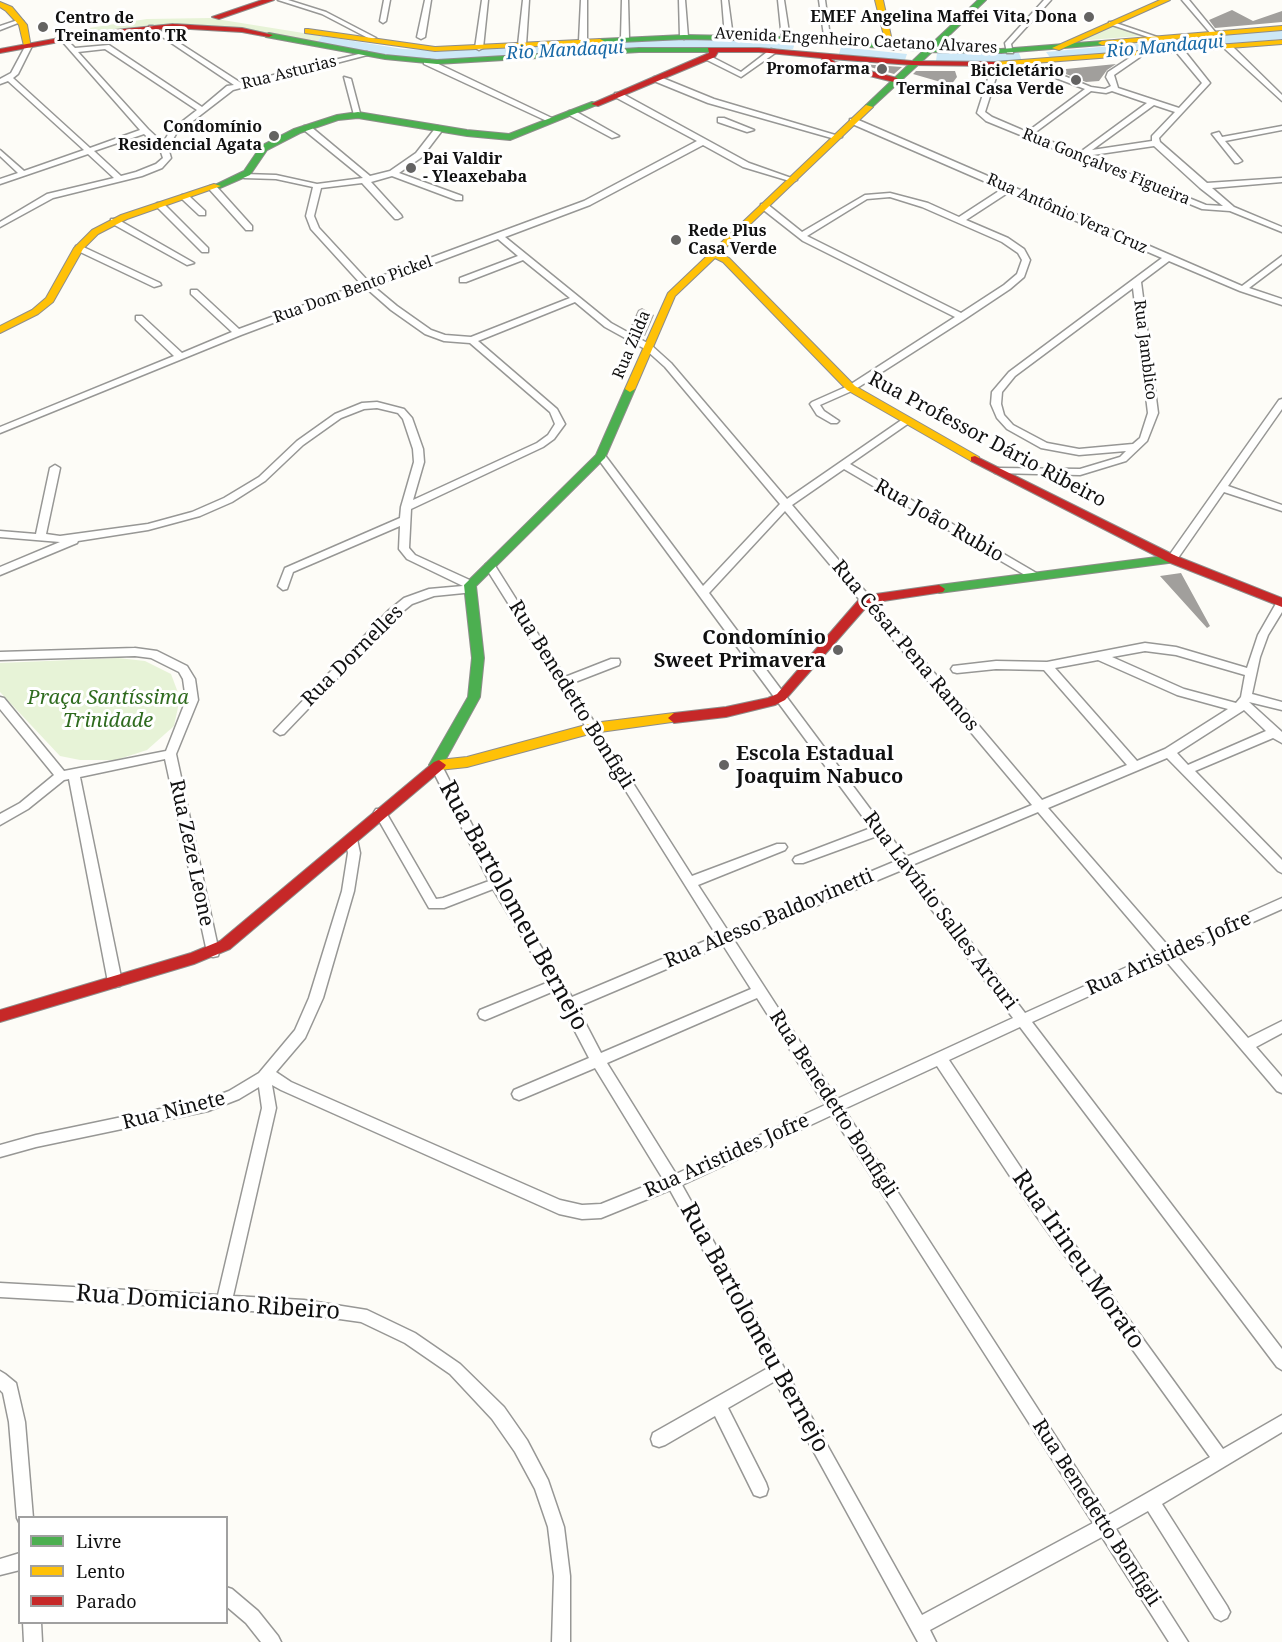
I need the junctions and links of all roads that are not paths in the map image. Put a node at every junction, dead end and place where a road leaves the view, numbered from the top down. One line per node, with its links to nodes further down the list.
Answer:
1 (270, 0): 19 (main road)
2 (281, 0): 26 (street)
3 (387, 0): 23 (street)
4 (428, 0): 32 (street)
5 (485, 0): 46 (street)
6 (526, 0): 44 (street)
7 (584, 0): 41 (street)
8 (625, 0): 36 (street)
9 (682, 0): 33 (street)
10 (725, 0): 34 (street)
11 (781, 0): 43 (street)
12 (822, 0): 49 (street)
13 (879, 0): 47 (main road)
14 (982, 0): 51 (main road, Rua Zilda)
15 (1048, 0): 54 (street)
16 (1166, 0): 24 (main road)
17 (1185, 0): 30 (street)
18 (0, 4): 22 (main road)
19 (246, 9): 20 (main road); 21 (main road)
20 (216, 17): 21 (main road, Avenida Engenheiro Caetano Alvares); 29 (main road, Avenida Engenheiro Caetano Alvares)
21 (235, 19): 31 (main road, Avenida Engenheiro Caetano Alvares)
22 (20, 21): 27 (street); 40 (main road)
23 (383, 21)
24 (1111, 22): 38 (street); 48 (main road)
25 (152, 27): 29 (main road, Avenida Engenheiro Caetano Alvares); 56 (main road, Avenida Engenheiro Caetano Alvares); 68 (street)
26 (352, 27): 31 (street); 35 (street)
27 (0, 28)
28 (1282, 28): 30 (main road, Avenida Engenheiro Caetano Alvares)
29 (79, 32): 37 (main road, Avenida Engenheiro Caetano Alvares); 40 (main road, Avenida Engenheiro Caetano Alvares)
30 (1214, 34): 38 (main road, Avenida Engenheiro Caetano Alvares)
31 (336, 35): 46 (main road, Avenida Engenheiro Caetano Alvares)
32 (421, 37)
33 (684, 37): 34 (main road, Avenida Engenheiro Caetano Alvares); 36 (main road, Avenida Engenheiro Caetano Alvares)
34 (729, 37): 43 (main road, Avenida Engenheiro Caetano Alvares)
35 (372, 38)
36 (625, 38): 41 (main road, Avenida Engenheiro Caetano Alvares)
37 (63, 39): 40 (main road, Avenida Engenheiro Caetano Alvares); 50 (street)
38 (1159, 39): 48 (main road, Avenida Engenheiro Caetano Alvares)
39 (0, 41): 40 (main road, Avenida Engenheiro Caetano Alvares)
40 (27, 41): 52 (main road, Avenida Engenheiro Caetano Alvares); 63 (street)
41 (583, 41): 44 (main road, Avenida Engenheiro Caetano Alvares)
42 (1282, 42): 45 (main road, Avenida Engenheiro Caetano Alvares)
43 (791, 43): 49 (main road, Avenida Engenheiro Caetano Alvares); 53 (main road, Avenida Engenheiro Caetano Alvares)
44 (522, 45): 46 (main road, Avenida Engenheiro Caetano Alvares)
45 (1228, 47): 55 (main road, Avenida Engenheiro Caetano Alvares); 70 (street)
46 (479, 48)
47 (891, 48): 49 (main road, Avenida Engenheiro Caetano Alvares); 51 (main road, Avenida Engenheiro Caetano Alvares)
48 (1056, 48): 59 (main road, Avenida Engenheiro Caetano Alvares)
49 (826, 49): 61 (main road, Avenida Engenheiro Caetano Alvares); 66 (main road)
50 (75, 50): 76 (street); 87 (street)
51 (927, 50): 54 (main road, Avenida Engenheiro Caetano Alvares); 61 (main road, Rua Zilda)
52 (0, 51)
53 (774, 51): 57 (main road, Avenida Engenheiro Caetano Alvares); 57 (street)
54 (1010, 51): 59 (main road, Avenida Engenheiro Caetano Alvares)
55 (1180, 51): 58 (main road, Avenida Engenheiro Caetano Alvares); 78 (street)
56 (367, 54): 60 (main road, Avenida Engenheiro Caetano Alvares); 68 (street, Rua Asturias)
57 (711, 54): 60 (main road, Avenida Engenheiro Caetano Alvares); 65 (main road)
58 (1137, 55): 59 (main road, Avenida Engenheiro Caetano Alvares); 72 (street)
59 (1038, 58): 62 (main road, Avenida Engenheiro Caetano Alvares); 71 (street)
60 (427, 62): 81 (street)
61 (912, 63): 62 (main road, Avenida Engenheiro Caetano Alvares); 66 (main road, Rua Zilda)
62 (996, 65): 88 (street, Rua Gonçalves Figueira)
63 (9, 78): 67 (street); 94 (street)
64 (347, 79): 80 (street)
65 (657, 79): 73 (main road); 77 (street)
66 (894, 80): 82 (main road, Rua Zilda)
67 (0, 82)
68 (240, 85): 76 (street, Rua Asturias)
69 (1282, 87): 70 (street)
70 (1270, 88): 74 (street)
71 (1090, 89): 72 (street); 88 (street)
72 (1114, 89): 75 (street)
73 (618, 95): 79 (main road); 91 (street)
74 (1282, 99)
75 (1153, 102): 78 (street); 96 (street)
76 (203, 111): 93 (street, Rua Asturias)
77 (742, 111): 86 (street); 90 (street)
78 (1180, 111): 92 (street)
79 (572, 112): 81 (main road); 89 (street)
80 (358, 115): 83 (main road); 84 (main road)
81 (552, 120): 84 (main road)
82 (853, 121): 90 (main road, Rua Zilda); 109 (street, Rua Antônio Vera Cruz)
83 (307, 128): 100 (main road); 102 (street)
84 (440, 128): 99 (street)
85 (1282, 128): 97 (street)
86 (750, 130)
87 (145, 131): 93 (street); 94 (street)
88 (1027, 135): 96 (street, Rua Gonçalves Figueira)
89 (615, 136)
90 (838, 137): 103 (main road, Rua Zilda)
91 (702, 142): 103 (street); 123 (street, Rua Dom Bento Pickel)
92 (1156, 143): 96 (street); 107 (street)
93 (164, 148): 101 (street, Rua Asturias)
94 (90, 150): 98 (street); 101 (street)
95 (0, 152): 98 (street)
96 (1080, 155): 114 (street, Rua Gonçalves Figueira)
97 (1239, 161)
98 (22, 173): 105 (street)
99 (393, 173): 102 (street); 111 (street)
100 (244, 176): 106 (street); 108 (main road)
101 (120, 179): 119 (street, Rua Asturias)
102 (368, 180): 106 (street); 116 (street)
103 (793, 180): 113 (main road, Rua Zilda)
104 (1282, 180): 107 (street)
105 (0, 182)
106 (317, 186): 133 (street)
107 (1203, 186): 114 (street)
108 (213, 188): 110 (main road); 120 (street)
109 (1009, 188): 117 (street); 128 (street, Rua Antônio Vera Cruz)
110 (185, 197): 112 (main road); 115 (street)
111 (459, 198)
112 (160, 205): 118 (main road); 125 (street)
113 (764, 206): 122 (street); 126 (main road, Rua Zilda)
114 (1231, 209): 121 (street, Rua Gonçalves Figueira)
115 (202, 213)
116 (399, 217)
117 (960, 220): 122 (street); 139 (street)
118 (114, 221): 124 (main road); 130 (street)
119 (0, 225)
120 (249, 228)
121 (1282, 230)
122 (801, 236): 139 (street)
123 (500, 237): 127 (street, Rua César Pena Ramos); 133 (street, Rua Dom Bento Pickel)
124 (79, 248): 134 (street); 141 (main road)
125 (205, 250)
126 (713, 253): 144 (main road, Rua Zilda); 146 (main road, Rua Professor Dário Ribeiro)
127 (523, 257): 131 (street); 137 (street, Rua César Pena Ramos)
128 (1168, 258): 132 (street); 135 (street, Rua Antônio Vera Cruz)
129 (1282, 259): 135 (street)
130 (190, 263)
131 (463, 280)
132 (1137, 282): 151 (street, Rua Jamblico); 151 (street)
133 (366, 284): 142 (street, Rua Dom Bento Pickel); 143 (street)
134 (157, 285)
135 (1243, 290): 138 (street, Rua Antônio Vera Cruz)
136 (194, 292): 142 (street)
137 (575, 299): 143 (street); 144 (street, Rua César Pena Ramos)
138 (1282, 302)
139 (962, 317): 146 (street)
140 (139, 318): 145 (street)
141 (0, 330)
142 (238, 333): 145 (street, Rua Dom Bento Pickel)
143 (472, 340): 158 (street)
144 (648, 348): 152 (main road, Rua Zilda); 157 (street, Rua César Pena Ramos)
145 (181, 357): 150 (street, Rua Dom Bento Pickel)
146 (851, 388): 148 (street); 149 (main road, Rua Professor Dário Ribeiro)
147 (1282, 402): 156 (street)
148 (834, 421)
149 (906, 421): 153 (street); 155 (main road, Rua Professor Dário Ribeiro)
150 (0, 430)
151 (1137, 447): 155 (street, Rua Jamblico)
152 (601, 456): 165 (main road, Rua Zilda); 170 (street, Rua Lavínio Salles Arcuri)
153 (844, 465): 157 (street); 167 (street, Rua João Rubio)
154 (55, 468): 162 (street)
155 (998, 471): 164 (main road, Rua Professor Dário Ribeiro)
156 (1223, 488): 159 (street); 164 (street)
157 (785, 505): 170 (street); 171 (street, Rua César Pena Ramos)
158 (406, 507): 160 (street); 163 (street)
159 (1282, 508)
160 (404, 520): 168 (street); 169 (street)
161 (0, 534): 162 (street)
162 (40, 537): 163 (street)
163 (85, 537): 166 (street)
164 (1172, 559): 167 (main road); 172 (main road, Rua Professor Dário Ribeiro)
165 (490, 566): 169 (main road, Rua Zilda); 179 (street, Rua Benedetto Bonfigli)
166 (0, 571)
167 (1034, 576): 171 (main road)
168 (283, 586)
169 (470, 587): 185 (street, Rua Dornelles); 189 (main road)
170 (703, 593): 180 (street, Rua Lavínio Salles Arcuri)
171 (866, 599): 180 (main road); 193 (street, Rua César Pena Ramos)
172 (1282, 603): 178 (street)
173 (0, 656): 188 (street)
174 (1101, 657): 176 (street); 178 (street); 182 (street)
175 (615, 662): 179 (street)
176 (1047, 666): 177 (street); 190 (street)
177 (957, 669)
178 (1251, 673): 182 (street)
179 (564, 682): 184 (street, Rua Benedetto Bonfigli)
180 (781, 697): 184 (main road); 196 (street, Rua Lavínio Salles Arcuri)
181 (0, 701): 192 (street)
182 (1242, 703): 183 (street); 186 (street); 187 (street)
183 (1282, 706)
184 (593, 728): 189 (main road); 202 (street, Rua Benedetto Bonfigli)
185 (280, 731)
186 (1279, 735): 191 (street)
187 (1168, 752): 190 (street, Rua Alesso Baldovinetti); 191 (street)
188 (170, 754): 192 (street); 206 (street, Rua Zeze Leone)
189 (436, 765): 194 (main road); 203 (street, Rua Bartolomeu Bernejo)
190 (1135, 766): 193 (street, Rua Alesso Baldovinetti)
191 (1187, 770): 201 (street)
192 (67, 775): 195 (street); 208 (street)
193 (1040, 806): 200 (street, Rua Alesso Baldovinetti); 207 (street, Rua César Pena Ramos)
194 (380, 812): 197 (main road); 203 (street)
195 (0, 820)
196 (879, 830): 199 (street); 200 (street, Rua Lavínio Salles Arcuri)
197 (351, 838): 206 (main road); 219 (street, Rua Ninete)
198 (781, 848): 202 (street)
199 (799, 860)
200 (903, 862): 205 (street, Rua Alesso Baldovinetti); 214 (street, Rua Lavínio Salles Arcuri)
201 (1282, 868)
202 (691, 882): 205 (street, Rua Benedetto Bonfigli)
203 (496, 883): 209 (street, Rua Bartolomeu Bernejo)
204 (1282, 903): 207 (street, Rua Aristides Jofre)
205 (727, 938): 210 (street, Rua Benedetto Bonfigli); 211 (street, Rua Alesso Baldovinetti)
206 (213, 952): 208 (main road)
207 (1167, 954): 214 (street, Rua Aristides Jofre); 216 (street, Rua César Pena Ramos)
208 (116, 982): 213 (main road)
209 (557, 984): 211 (street, Rua Bartolomeu Bernejo); 212 (street)
210 (760, 991): 218 (street); 222 (street, Rua Benedetto Bonfigli)
211 (569, 1004): 218 (street, Rua Bartolomeu Bernejo)
212 (485, 1014)
213 (0, 1016)
214 (1022, 1020): 217 (street, Rua Aristides Jofre); 227 (street, Rua Lavínio Salles Arcuri)
215 (1282, 1027): 216 (street)
216 (1247, 1045): 220 (street, Rua César Pena Ramos)
217 (940, 1058): 222 (street, Rua Aristides Jofre); 233 (street, Rua Irineu Morato)
218 (598, 1060): 221 (street); 224 (street, Rua Bartolomeu Bernejo)
219 (266, 1076): 223 (street, Rua Ninete); 224 (street, Rua Aristides Jofre); 226 (street)
220 (1282, 1087)
221 (519, 1094)
222 (835, 1107): 224 (street, Rua Aristides Jofre); 237 (street, Rua Benedetto Bonfigli)
223 (0, 1151)
224 (673, 1182): 228 (street, Rua Bartolomeu Bernejo)
225 (0, 1290): 226 (street, Rua Domiciano Ribeiro)
226 (224, 1301): 246 (street, Rua Domiciano Ribeiro)
227 (1282, 1362)
228 (778, 1371): 230 (street); 243 (street, Rua Bartolomeu Bernejo)
229 (3, 1387): 236 (street)
230 (718, 1406): 232 (street); 234 (street)
231 (1282, 1423): 233 (street)
232 (659, 1438)
233 (1220, 1458): 235 (street)
234 (760, 1489)
235 (1151, 1501): 237 (street); 241 (street)
236 (25, 1516)
237 (1106, 1527): 243 (street); 248 (street, Rua Benedetto Bonfigli)
238 (18, 1562): 239 (street)
239 (0, 1567)
240 (228, 1597): 245 (street)
241 (1221, 1612)
242 (32, 1624): 244 (street)
243 (919, 1626): 247 (street, Rua Bartolomeu Bernejo)
244 (33, 1642)
245 (272, 1642)
246 (561, 1642)
247 (927, 1642)
248 (1179, 1642)

